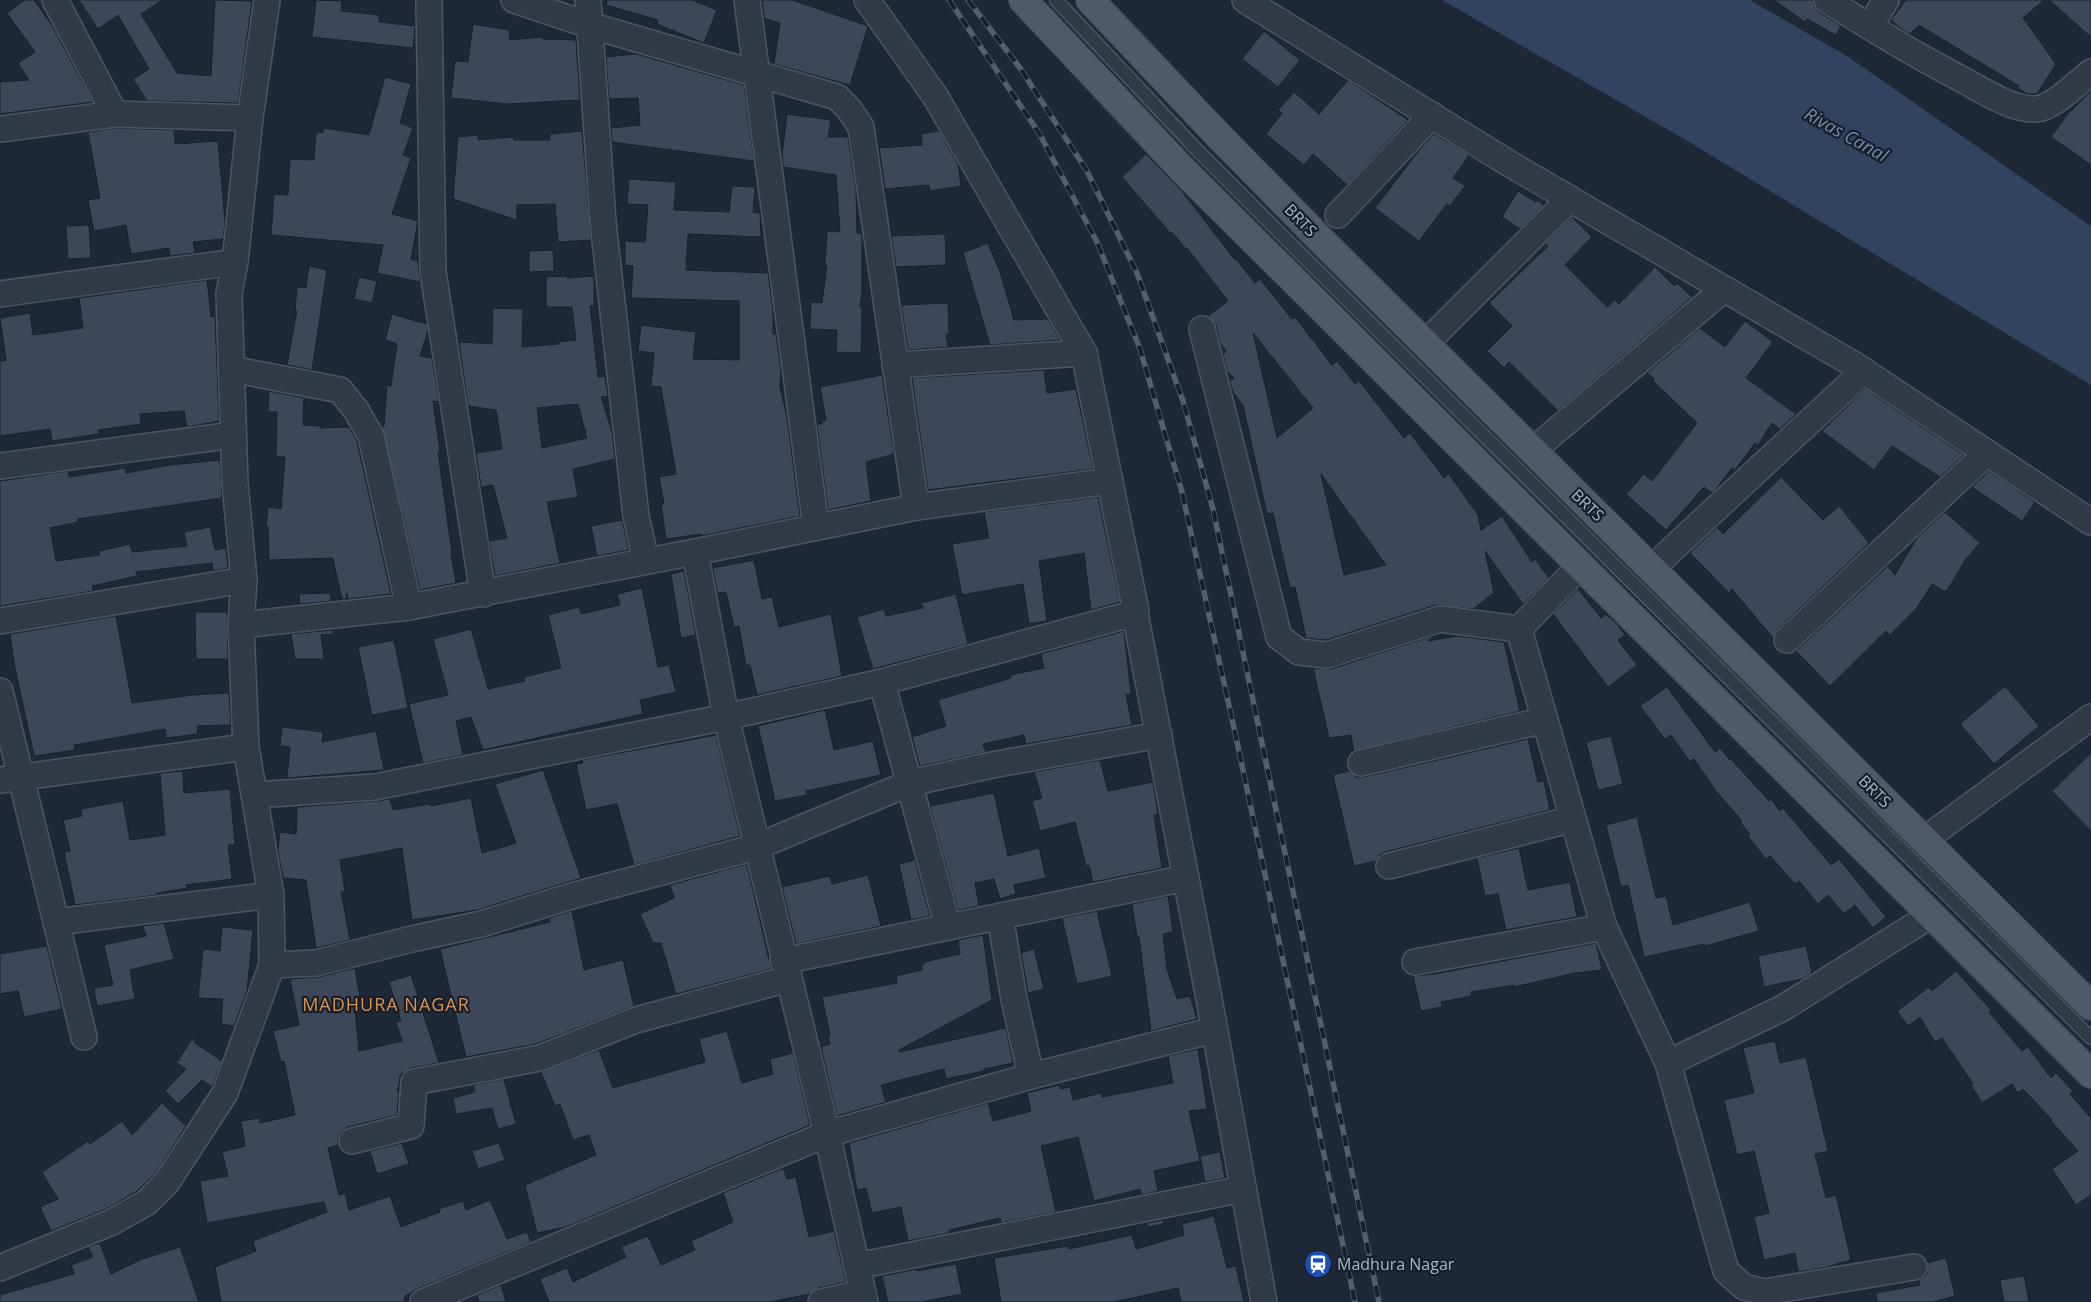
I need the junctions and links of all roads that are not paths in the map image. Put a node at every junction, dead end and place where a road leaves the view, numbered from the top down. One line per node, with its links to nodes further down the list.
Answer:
1 (55, 0): 19 (street)
2 (267, 0): 21 (street)
3 (429, 0): 47 (street)
4 (514, 0): 14 (street)
5 (588, 0): 14 (street)
6 (747, 0): 18 (street)
7 (867, 0): 30 (street)
8 (1023, 0): 16 (main road)
9 (1056, 0): 16 (lane)
10 (1090, 0): 29 (main road, BRTS)
11 (1245, 0): 20 (street)
12 (1827, 0): 15 (street)
13 (1886, 0): 15 (street)
14 (589, 25): 18 (street); 43 (street)
15 (1870, 27): 17 (street)
16 (1083, 47): 44 (main road); 82 (lane)
17 (2091, 72)
18 (757, 74): 31 (street); 41 (street)
19 (115, 114): 21 (street); 22 (street)
20 (1432, 116): 23 (street); 24 (street)
21 (250, 118): 25 (street)
22 (0, 128)
23 (1570, 199): 26 (street); 29 (street)
24 (1338, 215)
25 (236, 262): 27 (street); 32 (street)
26 (1724, 289): 33 (street); 35 (street)
27 (0, 294)
28 (1202, 329): 52 (street)
29 (1425, 344): 35 (main road, BRTS)
30 (1084, 353): 31 (street); 38 (street)
31 (895, 366): 39 (street)
32 (231, 369): 34 (street); 48 (street)
33 (1864, 371): 36 (street); 45 (street)
34 (233, 435): 37 (street); 46 (street)
35 (1532, 450): 45 (main road, BRTS)
36 (1987, 453): 40 (street); 53 (street)
37 (0, 466)
38 (1110, 481): 39 (street); 49 (street)
39 (916, 508): 41 (street)
40 (2091, 522)
41 (816, 527): 42 (street)
42 (696, 552): 43 (street); 57 (street)
43 (646, 561): 47 (street)
44 (1581, 565): 52 (street); 71 (main road)
45 (1652, 568): 66 (main road, BRTS)
46 (244, 580): 50 (street); 51 (street)
47 (483, 594): 48 (street)
48 (409, 607): 51 (street)
49 (1135, 613): 54 (street); 59 (street)
50 (0, 621)
51 (241, 625): 60 (street)
52 (1519, 629): 58 (street)
53 (1787, 640)
54 (882, 682): 57 (street); 63 (street)
55 (0, 691): 62 (street)
56 (2091, 717): 66 (street)
57 (726, 718): 64 (street); 67 (street)
58 (1545, 720): 61 (street); 65 (street)
59 (1160, 735): 63 (street); 69 (street)
60 (246, 747): 62 (street); 64 (street)
61 (1361, 763)
62 (11, 779): 73 (street)
63 (910, 783): 67 (street); 74 (street)
64 (255, 795): 70 (street)
65 (1573, 819): 68 (street); 75 (street)
66 (1924, 840): 79 (main road, BRTS)
67 (756, 847): 77 (street); 78 (street)
68 (1388, 866)
69 (1186, 878): 72 (street); 80 (street)
70 (271, 895): 73 (street); 77 (street)
71 (1932, 914): 83 (street); 84 (main road)
72 (1000, 916): 74 (street); 85 (street)
73 (56, 922): 81 (street)
74 (948, 927): 78 (street)
75 (1604, 927): 76 (street); 83 (street)
76 (1415, 962)
77 (272, 965): 91 (street)
78 (786, 970): 86 (street); 87 (street)
79 (2091, 1006)
80 (1214, 1030): 85 (street); 88 (street)
81 (84, 1037)
82 (2091, 1038)
83 (1668, 1063): 90 (street)
84 (2091, 1074)
85 (1031, 1076): 86 (street)
86 (827, 1134): 89 (street); 93 (street)
87 (352, 1141)
88 (1243, 1189): 89 (street); 95 (street)
89 (856, 1266): 92 (street)
90 (1914, 1267)
91 (0, 1268)
92 (864, 1297): 94 (street)
93 (423, 1302)
94 (822, 1302)
95 (1264, 1302)

